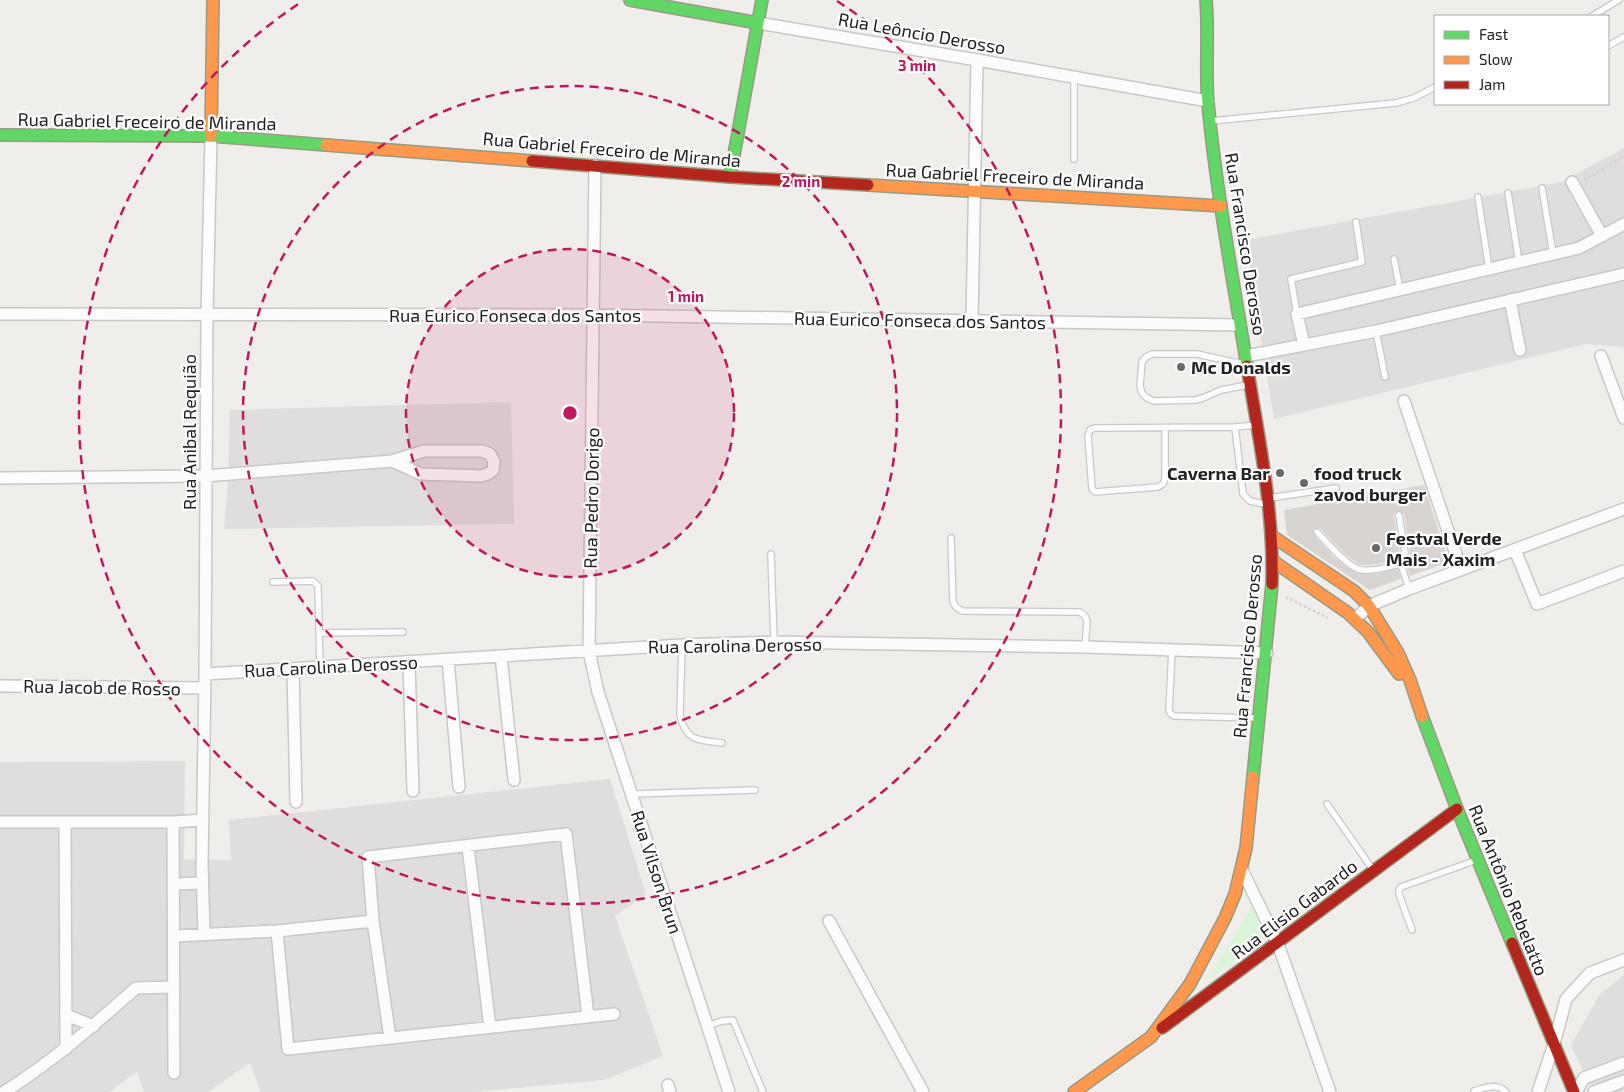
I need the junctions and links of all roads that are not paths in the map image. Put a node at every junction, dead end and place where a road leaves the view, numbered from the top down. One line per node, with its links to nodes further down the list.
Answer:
1 (213, 0): 18 (street, Rua Anibal Requião)
2 (630, 0): 8 (street, Rua Leôncio Derosso)
3 (762, 0): 8 (street)
4 (1206, 0): 9 (street, Rua Francisco Derosso)
5 (1212, 0): 9 (street, Rua Francisco Derosso)
6 (1619, 0): 7 (lane)
7 (1594, 15)
8 (758, 23): 12 (street, Rua Leôncio Derosso); 21 (street)
9 (1208, 23): 15 (street, Rua Francisco Derosso)
10 (1624, 38): 11 (lane)
11 (1609, 46)
12 (977, 60): 13 (street, Rua Leôncio Derosso); 24 (street)
13 (1074, 77): 15 (street, Rua Leôncio Derosso); 19 (lane)
14 (1434, 88): 16 (lane)
15 (1208, 101): 16 (street, Rua Francisco Derosso)
16 (1211, 121): 27 (street, Rua Francisco Derosso)
17 (0, 135): 18 (street, Rua Gabriel Freceiro de Miranda)
18 (210, 136): 20 (street, Rua Gabriel Freceiro de Miranda); 39 (street, Rua Anibal Requião)
19 (1074, 158)
20 (595, 165): 21 (street, Rua Gabriel Freceiro de Miranda); 41 (street, Rua Pedro Dorigo)
21 (730, 177): 24 (street, Rua Gabriel Freceiro de Miranda)
22 (1572, 182): 30 (street)
23 (1542, 188): 31 (lane)
24 (974, 190): 27 (street, Rua Gabriel Freceiro de Miranda); 42 (street)
25 (1508, 193): 33 (lane)
26 (1478, 197): 34 (lane)
27 (1221, 206): 43 (street, Rua Francisco Derosso)
28 (1356, 222): 40 (lane)
29 (1624, 224): 30 (street)
30 (1602, 236): 31 (street)
31 (1553, 254): 33 (street)
32 (1394, 259): 36 (lane)
33 (1519, 262): 34 (street)
34 (1489, 270): 36 (street)
35 (1623, 276): 37 (street)
36 (1400, 290): 40 (street)
37 (1510, 300): 44 (street); 46 (street)
38 (0, 314): 39 (street, Rua Eurico Fonseca dos Santos)
39 (207, 314): 41 (street, Rua Eurico Fonseca dos Santos); 57 (street, Rua Anibal Requião)
40 (1297, 314): 45 (street)
41 (593, 315): 42 (street, Rua Eurico Fonseca dos Santos); 81 (street, Rua Pedro Dorigo)
42 (972, 321): 43 (street, Rua Eurico Fonseca dos Santos)
43 (1240, 325): 48 (street, Rua Francisco Derosso)
44 (1376, 331): 45 (street); 49 (lane)
45 (1304, 345): 48 (street)
46 (1520, 350)
47 (1601, 356): 52 (street)
48 (1246, 360): 50 (street, Rua Francisco Derosso); 50 (lane)
49 (1385, 377)
50 (1250, 385): 53 (street, Rua Francisco Derosso)
51 (1404, 401): 70 (street)
52 (1624, 418)
53 (1257, 425): 54 (lane); 60 (street, Rua Francisco Derosso)
54 (1235, 427): 55 (lane); 60 (lane)
55 (1165, 429): 55 (lane)
56 (392, 462): 56 (street); 57 (street)
57 (206, 476): 58 (street); 89 (street, Rua Anibal Requião)
58 (0, 478)
59 (1336, 488): 60 (lane)
60 (1270, 502): 64 (street, Rua Francisco Derosso)
61 (1624, 509): 66 (street)
62 (1399, 515): 69 (lane)
63 (1317, 532): 69 (lane)
64 (1272, 536): 68 (street, Rua Francisco Derosso); 74 (street, Rua Antônio Rebelatto)
65 (951, 538): 80 (lane)
66 (1515, 550): 70 (street); 71 (street)
67 (772, 554): 78 (lane)
68 (1273, 562): 75 (street, Rua Antônio Rebelatto); 83 (street, Rua Francisco Derosso)
69 (1401, 564): 73 (lane)
70 (1461, 569): 73 (street)
71 (1624, 571)
72 (272, 582): 77 (lane)
73 (1409, 589): 74 (street)
74 (1369, 606): 75 (street); 92 (street, Rua Antônio Rebelatto)
75 (1356, 619): 92 (street, Rua Antônio Rebelatto)
76 (403, 632): 77 (lane)
77 (320, 633): 87 (lane)
78 (774, 642): 79 (street, Rua Carolina Derosso); 80 (street, Rua Carolina Derosso)
79 (682, 645): 81 (street, Rua Carolina Derosso); 94 (lane)
80 (1085, 648): 82 (street, Rua Carolina Derosso)
81 (590, 650): 84 (street, Rua Carolina Derosso); 99 (street, Rua Vilson Brun)
82 (1172, 650): 83 (street, Rua Carolina Derosso); 93 (lane)
83 (1267, 653): 93 (street, Rua Francisco Derosso)
84 (501, 656): 85 (street, Rua Carolina Derosso); 95 (street)
85 (448, 659): 86 (street, Rua Carolina Derosso); 96 (street)
86 (409, 662): 87 (street, Rua Carolina Derosso); 98 (street)
87 (320, 667): 88 (street, Rua Carolina Derosso)
88 (293, 669): 89 (street, Rua Carolina Derosso); 100 (street)
89 (205, 674): 91 (street, Rua Anibal Requião)
90 (0, 686): 91 (street, Rua Jacob de Rosso)
91 (204, 688): 103 (street, Rua Anibal Requião)
92 (1416, 700): 102 (street, Rua Antônio Rebelatto)
93 (1260, 718): 109 (street, Rua Francisco Derosso)
94 (722, 743)
95 (514, 780)
96 (459, 787)
97 (755, 790): 99 (lane)
98 (414, 791)
99 (632, 794): 126 (street, Rua Vilson Brun)
100 (296, 802)
101 (1327, 804): 110 (lane)
102 (1457, 809): 108 (street, Rua Antônio Rebelatto); 110 (street, Rua Elisio Gabardo)
103 (203, 820): 106 (street); 111 (street, Rua Anibal Requião)
104 (0, 822): 105 (street)
105 (65, 822): 106 (street); 123 (street)
106 (173, 822): 112 (street)
107 (468, 846): 113 (street); 124 (street); 127 (street)
108 (1477, 860): 115 (lane); 130 (street, Rua Antônio Rebelatto)
109 (1242, 870): 119 (street); 128 (street, Rua Francisco Derosso)
110 (1374, 872): 119 (street, Rua Elisio Gabardo)
111 (202, 883): 112 (street); 117 (street, Rua Anibal Requião)
112 (174, 884): 118 (street)
113 (373, 921): 116 (street); 129 (street)
114 (829, 921): 138 (street)
115 (1412, 930)
116 (277, 931): 117 (street); 129 (street)
117 (204, 934): 118 (street)
118 (174, 936): 121 (street)
119 (1278, 944): 128 (street, Rua Elisio Gabardo); 140 (street)
120 (1624, 960): 130 (street)
121 (174, 987): 125 (street); 133 (street)
122 (614, 1014): 124 (street)
123 (66, 1015): 125 (street); 131 (street)
124 (588, 1016): 127 (street)
125 (94, 1026): 131 (street)
126 (707, 1026): 136 (street, Rua Vilson Brun); 137 (lane)
127 (490, 1027): 129 (street)
128 (1151, 1037): 139 (street, Rua Francisco Derosso)
129 (390, 1038)
130 (1554, 1044): 143 (street); 144 (street, Rua Antônio Rebelatto)
131 (66, 1049): 135 (street)
132 (1624, 1063): 144 (street)
133 (174, 1073)
134 (1624, 1081): 145 (street)
135 (4, 1092)
136 (729, 1092)
137 (763, 1092)
138 (923, 1092)
139 (1074, 1092)
140 (1330, 1092)
141 (1474, 1092): 142 (lane)
142 (1506, 1092)
143 (1538, 1092)
144 (1575, 1092)
145 (1594, 1092)

